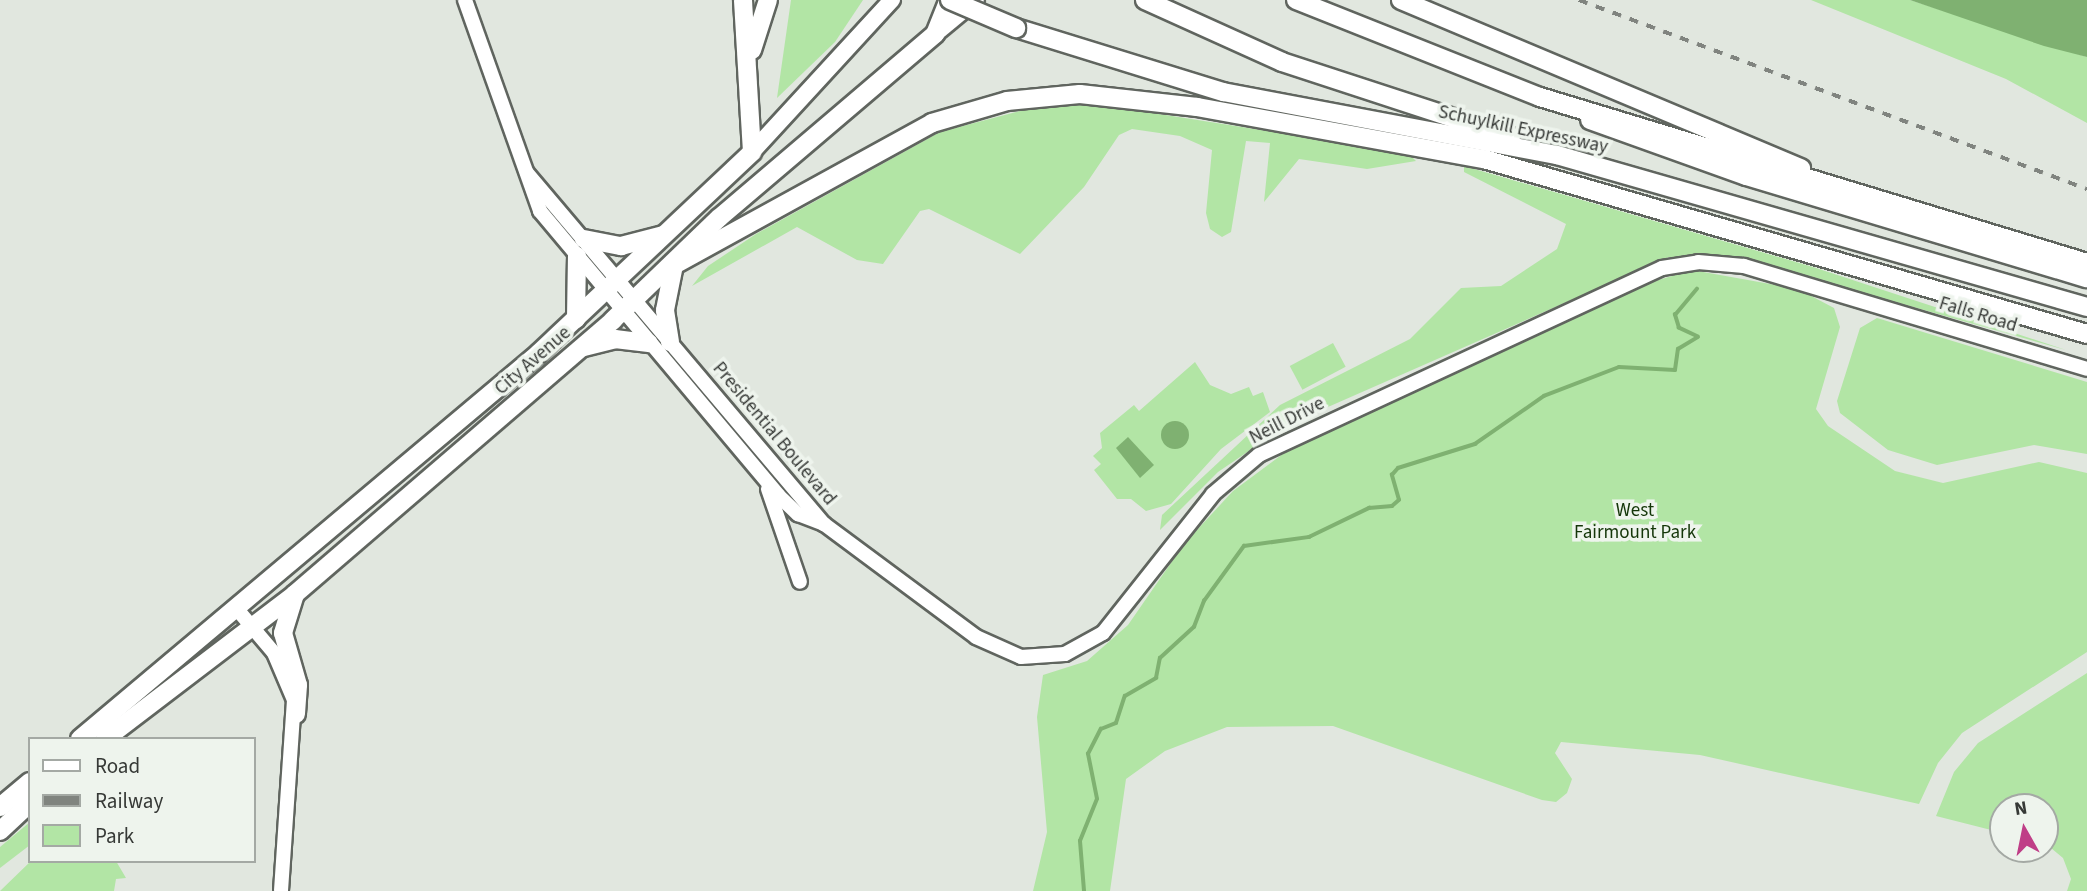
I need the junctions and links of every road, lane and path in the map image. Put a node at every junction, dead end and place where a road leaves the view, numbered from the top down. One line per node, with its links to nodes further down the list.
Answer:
1 (465, 0): 17 (main road, Presidential Boulevard)
2 (743, 0): 11 (highway)
3 (768, 0): 11 (highway)
4 (892, 0): 13 (main road, City Avenue)
5 (950, 0): 10 (highway); 14 (highway, Schuylkill Expressway, bridge)
6 (976, 0): 10 (main road, City Avenue)
7 (1144, 0): 14 (highway)
8 (1296, 0): 12 (highway, Schuylkill Expressway)
9 (1401, 0): 15 (highway)
10 (935, 34): 19 (highway, City Avenue)
11 (750, 55): 13 (highway)
12 (1540, 97): 15 (highway, Schuylkill Expressway); 20 (highway)
13 (752, 152): 16 (highway, City Avenue)
14 (1557, 155): 22 (highway, Schuylkill Expressway)
15 (1903, 210): 18 (highway, Schuylkill Expressway)
16 (666, 234): 17 (highway); 21 (highway, City Avenue)
17 (580, 247): 21 (main road, Presidential Boulevard); 26 (highway)
18 (2087, 263)
19 (674, 265): 24 (highway, City Avenue); 28 (highway); 30 (highway)
20 (2087, 278)
21 (612, 285): 24 (main road, Presidential Boulevard); 26 (highway, City Avenue)
22 (2037, 292): 25 (highway, Schuylkill Expressway); 27 (highway)
23 (1858, 300): 32 (main road, Falls Road); 34 (main road, Neill Drive)
24 (629, 305): 29 (main road, Presidential Boulevard); 30 (main road, Presidential Boulevard); 31 (highway, City Avenue)
25 (2087, 307)
26 (576, 319): 37 (highway, City Avenue)
27 (2087, 323)
28 (2087, 334)
29 (649, 342): 31 (highway); 33 (main road, Presidential Boulevard)
30 (670, 342): 34 (main road, Presidential Boulevard)
31 (581, 348): 36 (highway, City Avenue)
32 (2087, 369)
33 (757, 470): 34 (main road, Presidential Boulevard); 35 (main road)
34 (824, 524)
35 (800, 582)
36 (295, 594): 38 (highway, City Avenue); 39 (highway)
37 (236, 608): 38 (main road); 40 (highway, City Avenue)
38 (252, 626): 39 (main road); 41 (highway, City Avenue)
39 (296, 714): 46 (main road)
40 (82, 737)
41 (108, 737)
42 (28, 784): 44 (highway)
43 (28, 805): 45 (highway)
44 (0, 807)
45 (0, 831)
46 (281, 891)

